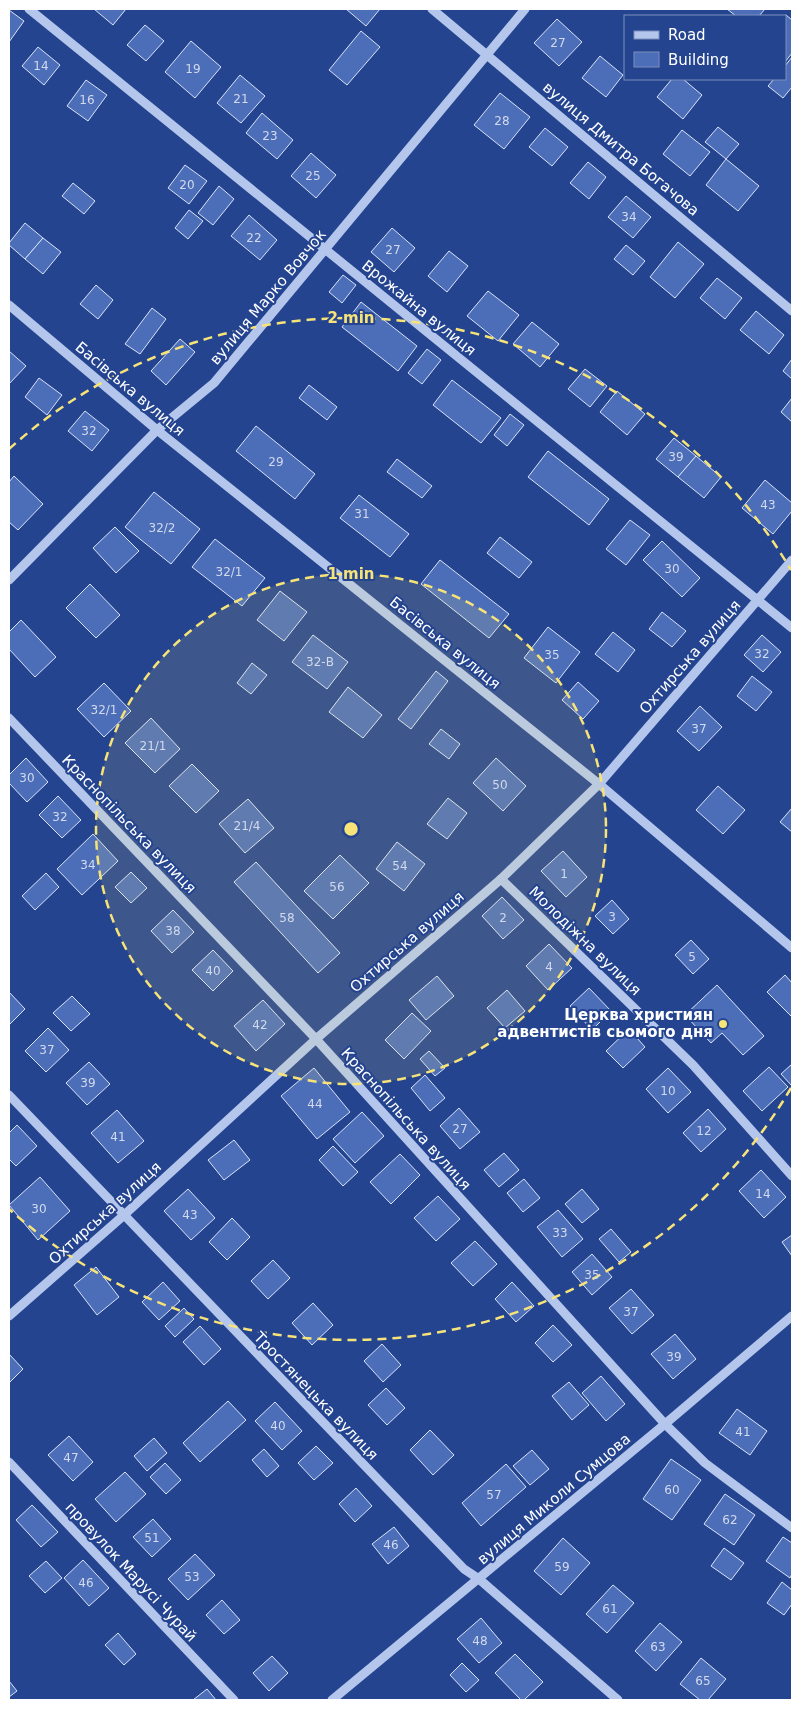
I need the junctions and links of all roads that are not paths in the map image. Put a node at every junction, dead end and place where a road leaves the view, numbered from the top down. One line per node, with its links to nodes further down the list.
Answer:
1 (29, 9): 5 (street, Врожайна вулиця)
2 (432, 9): 4 (street, вулиця Дмитра Богачова)
3 (525, 9): 4 (street, вулиця Марко Вовчок)
4 (487, 55): 5 (street, вулиця Марко Вовчок); 7 (street, вулиця Дмитра Богачова)
5 (325, 250): 8 (street, вулиця Марко Вовчок); 11 (street, Врожайна вулиця)
6 (9, 305): 8 (street, Басівська вулиця)
7 (792, 311)
8 (157, 430): 10 (street, вулиця Марко Вовчок); 14 (street, Басівська вулиця)
9 (792, 560): 11 (street, Охтирська вулиця)
10 (9, 580)
11 (757, 600): 12 (street, Врожайна вулиця); 14 (street, Охтирська вулиця)
12 (792, 628)
13 (9, 718): 17 (street, Краснопільська вулиця)
14 (599, 784): 15 (street, Охтирська вулиця); 16 (street, Басівська вулиця)
15 (501, 879): 17 (street, Охтирська вулиця); 19 (street, Молодіжна вулиця)
16 (792, 948)
17 (316, 1039): 20 (street, Охтирська вулиця); 23 (street, Краснопільська вулиця)
18 (9, 1096): 20 (street, Тростянецька вулиця)
19 (792, 1176)
20 (123, 1216): 21 (street, Охтирська вулиця); 26 (street, Тростянецька вулиця)
21 (9, 1316)
22 (792, 1316): 23 (street, вулиця Миколи Сумцова)
23 (664, 1424): 25 (street, Краснопільська вулиця); 26 (street, вулиця Миколи Сумцова)
24 (9, 1462): 27 (street, провулок Марусі Чурай)
25 (792, 1528)
26 (479, 1579): 28 (street, вулиця Миколи Сумцова); 29 (street, Тростянецька вулиця)
27 (234, 1700)
28 (332, 1700)
29 (618, 1700)

